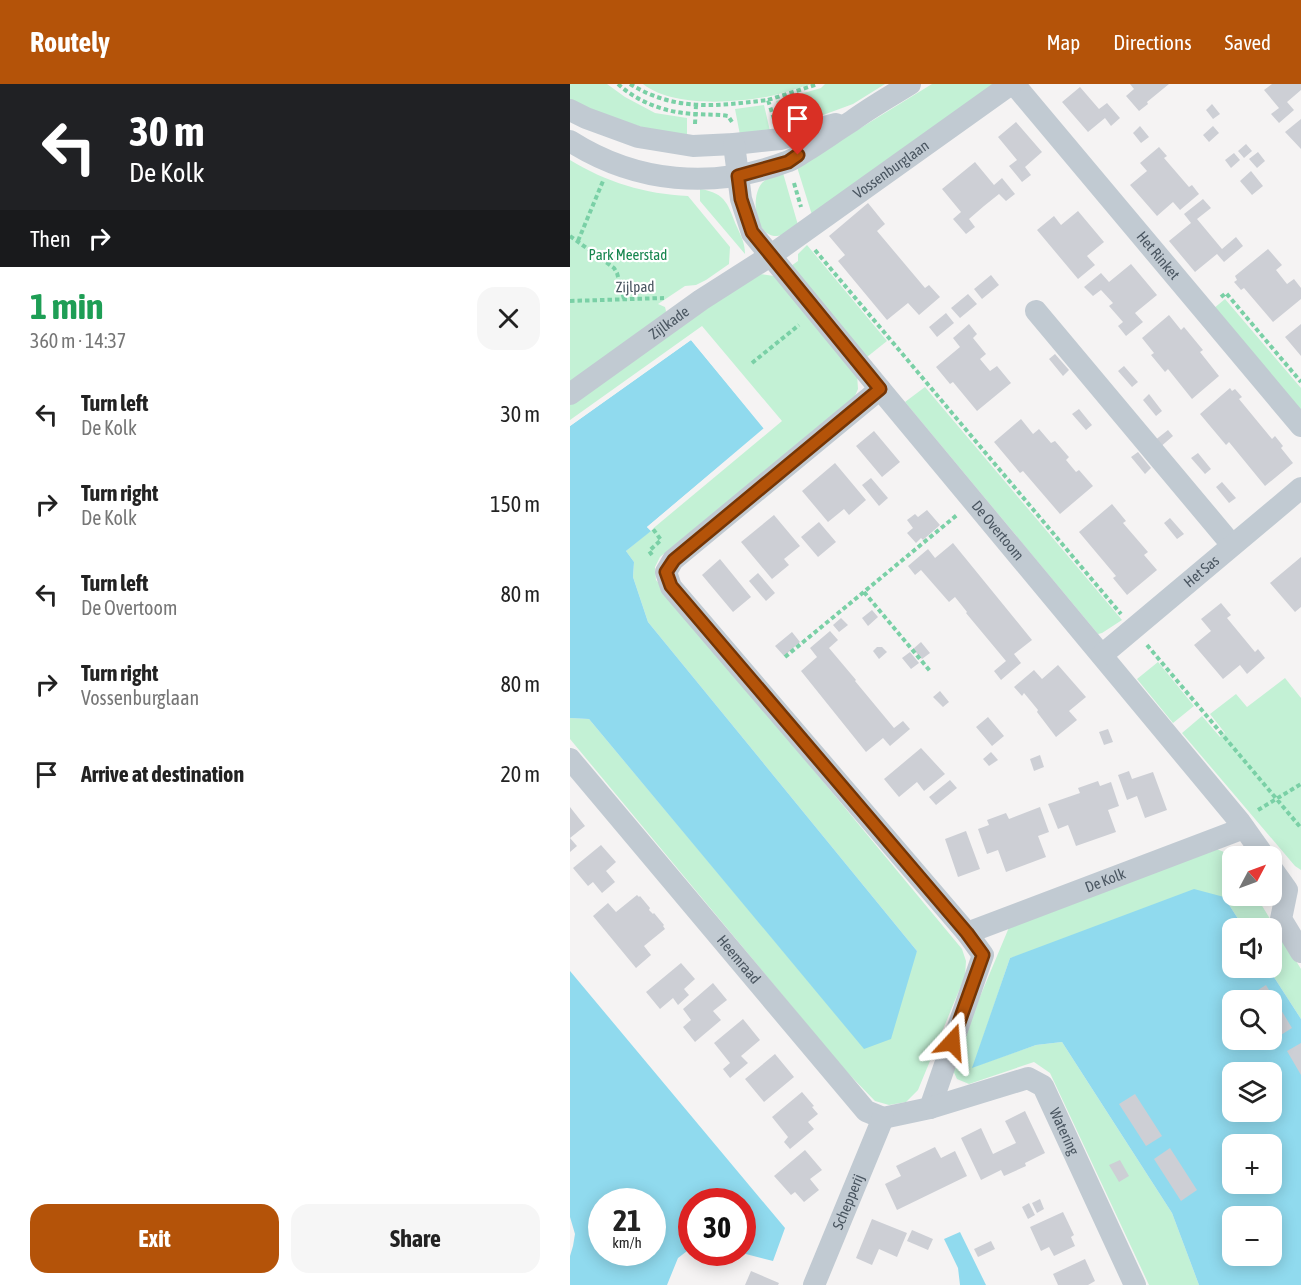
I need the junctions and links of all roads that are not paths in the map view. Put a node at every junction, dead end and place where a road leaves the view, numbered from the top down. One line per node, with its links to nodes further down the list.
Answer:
1 (910, 84): 4 (street)
2 (1013, 84): 8 (street, Vossenburglaan); 12 (street, Het Rinket)
3 (570, 110): 6 (street)
4 (852, 120): 6 (street); 7 (street)
5 (570, 141): 7 (street)
6 (734, 144): 7 (street)
7 (738, 176): 8 (street, De Overtoom)
8 (770, 256): 10 (street, De Overtoom); 11 (street, Zijlkade)
9 (1036, 310): 14 (street)
10 (880, 389): 15 (street, De Overtoom); 21 (street)
11 (570, 394)
12 (1301, 426)
13 (1301, 488): 14 (street, Het Sas)
14 (1232, 545): 15 (street, Het Sas)
15 (1102, 655): 17 (street, De Overtoom)
16 (570, 759): 24 (street, Heemraad)
17 (1242, 825): 18 (street, De Overtoom); 21 (street, De Kolk)
18 (1257, 846)
19 (1282, 877): 20 (street)
20 (1294, 888): 22 (street)
21 (967, 933): 23 (street)
22 (1301, 952)
23 (930, 1108): 24 (street); 26 (street, Watering)
24 (883, 1118): 25 (street, Schepperij)
25 (814, 1285)
26 (1135, 1285)

